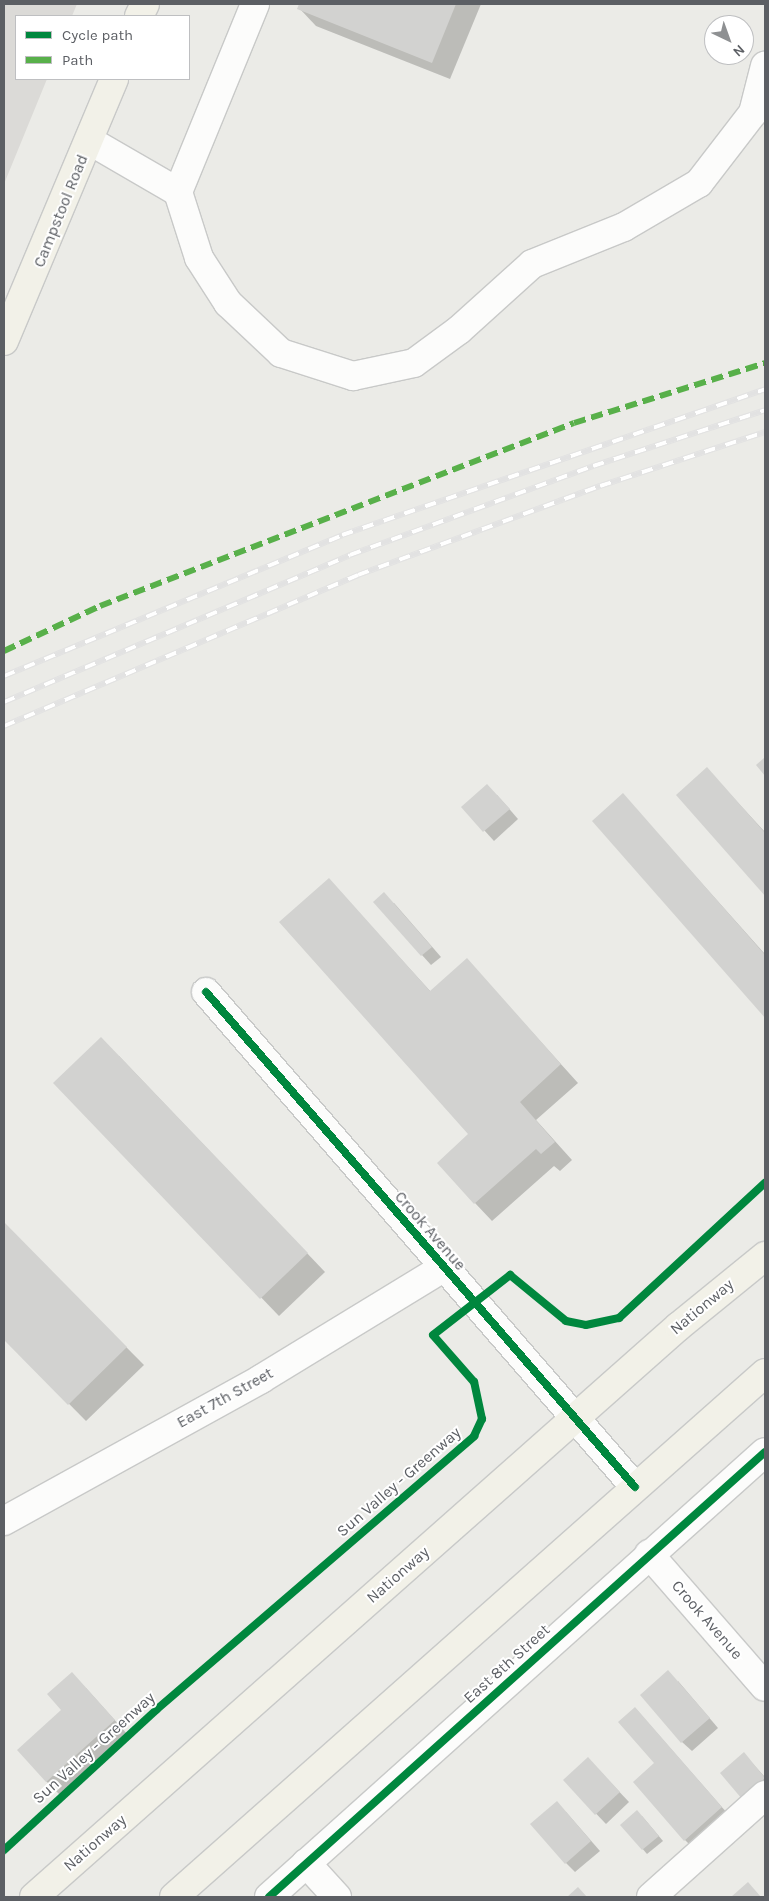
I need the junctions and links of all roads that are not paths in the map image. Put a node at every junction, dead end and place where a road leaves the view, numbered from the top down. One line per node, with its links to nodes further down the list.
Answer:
1 (256, 4): 5 (street)
2 (765, 66): 5 (street)
3 (114, 80): 4 (main road, Campstool Road)
4 (90, 141): 5 (street); 6 (main road, Campstool Road)
5 (178, 192)
6 (4, 341)
7 (206, 992): 9 (street, Crook Avenue)
8 (765, 1256): 11 (main road, Nationway)
9 (443, 1268): 11 (street, Crook Avenue); 14 (street, East 7th Street)
10 (765, 1373): 13 (main road)
11 (574, 1420): 13 (street, Crook Avenue); 19 (main road, Nationway)
12 (765, 1452): 15 (street, East 8th Street)
13 (636, 1487): 20 (main road)
14 (4, 1521)
15 (649, 1554): 16 (street, Crook Avenue); 18 (street, East 8th Street)
16 (765, 1687)
17 (765, 1796): 23 (street)
18 (306, 1863): 21 (street, East 8th Street); 22 (street)
19 (34, 1897)
20 (174, 1897)
21 (269, 1897)
22 (337, 1897)
23 (651, 1897)

